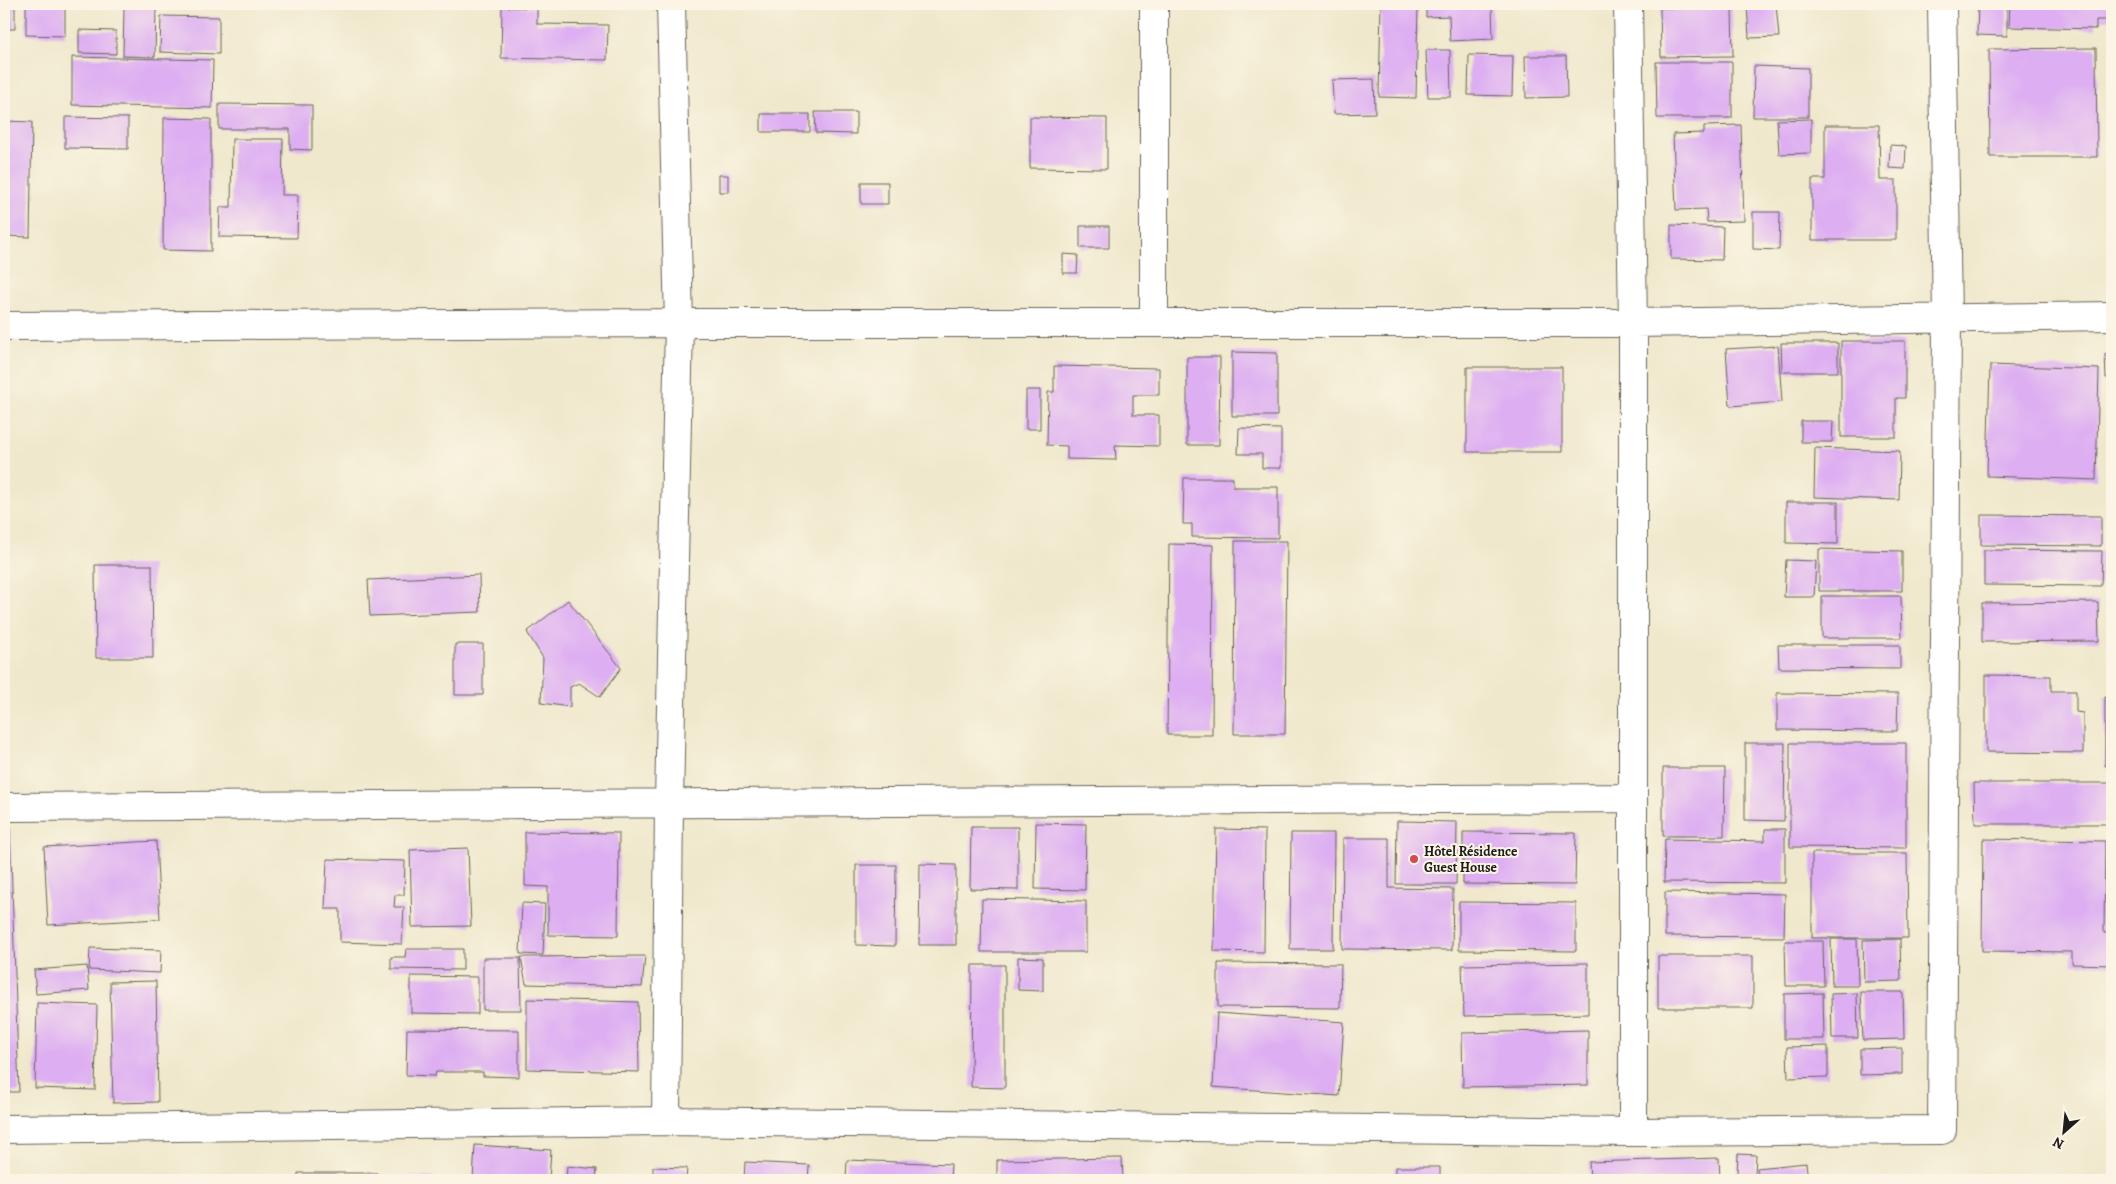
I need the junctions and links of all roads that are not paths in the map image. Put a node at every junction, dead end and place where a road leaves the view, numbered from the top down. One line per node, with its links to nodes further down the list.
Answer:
1 (671, 4): 8 (street)
2 (1154, 4): 7 (street)
3 (1628, 4): 9 (street)
4 (1942, 4): 6 (street)
5 (2112, 316): 6 (street)
6 (1947, 317): 9 (street); 16 (street)
7 (1154, 322): 8 (street); 9 (street)
8 (679, 323): 10 (street); 12 (street)
9 (1633, 323): 11 (street)
10 (4, 326)
11 (1632, 798): 12 (street); 16 (street)
12 (669, 803): 13 (street); 14 (street)
13 (4, 807)
14 (666, 1121): 15 (street); 16 (street)
15 (4, 1129)
16 (1633, 1132)

